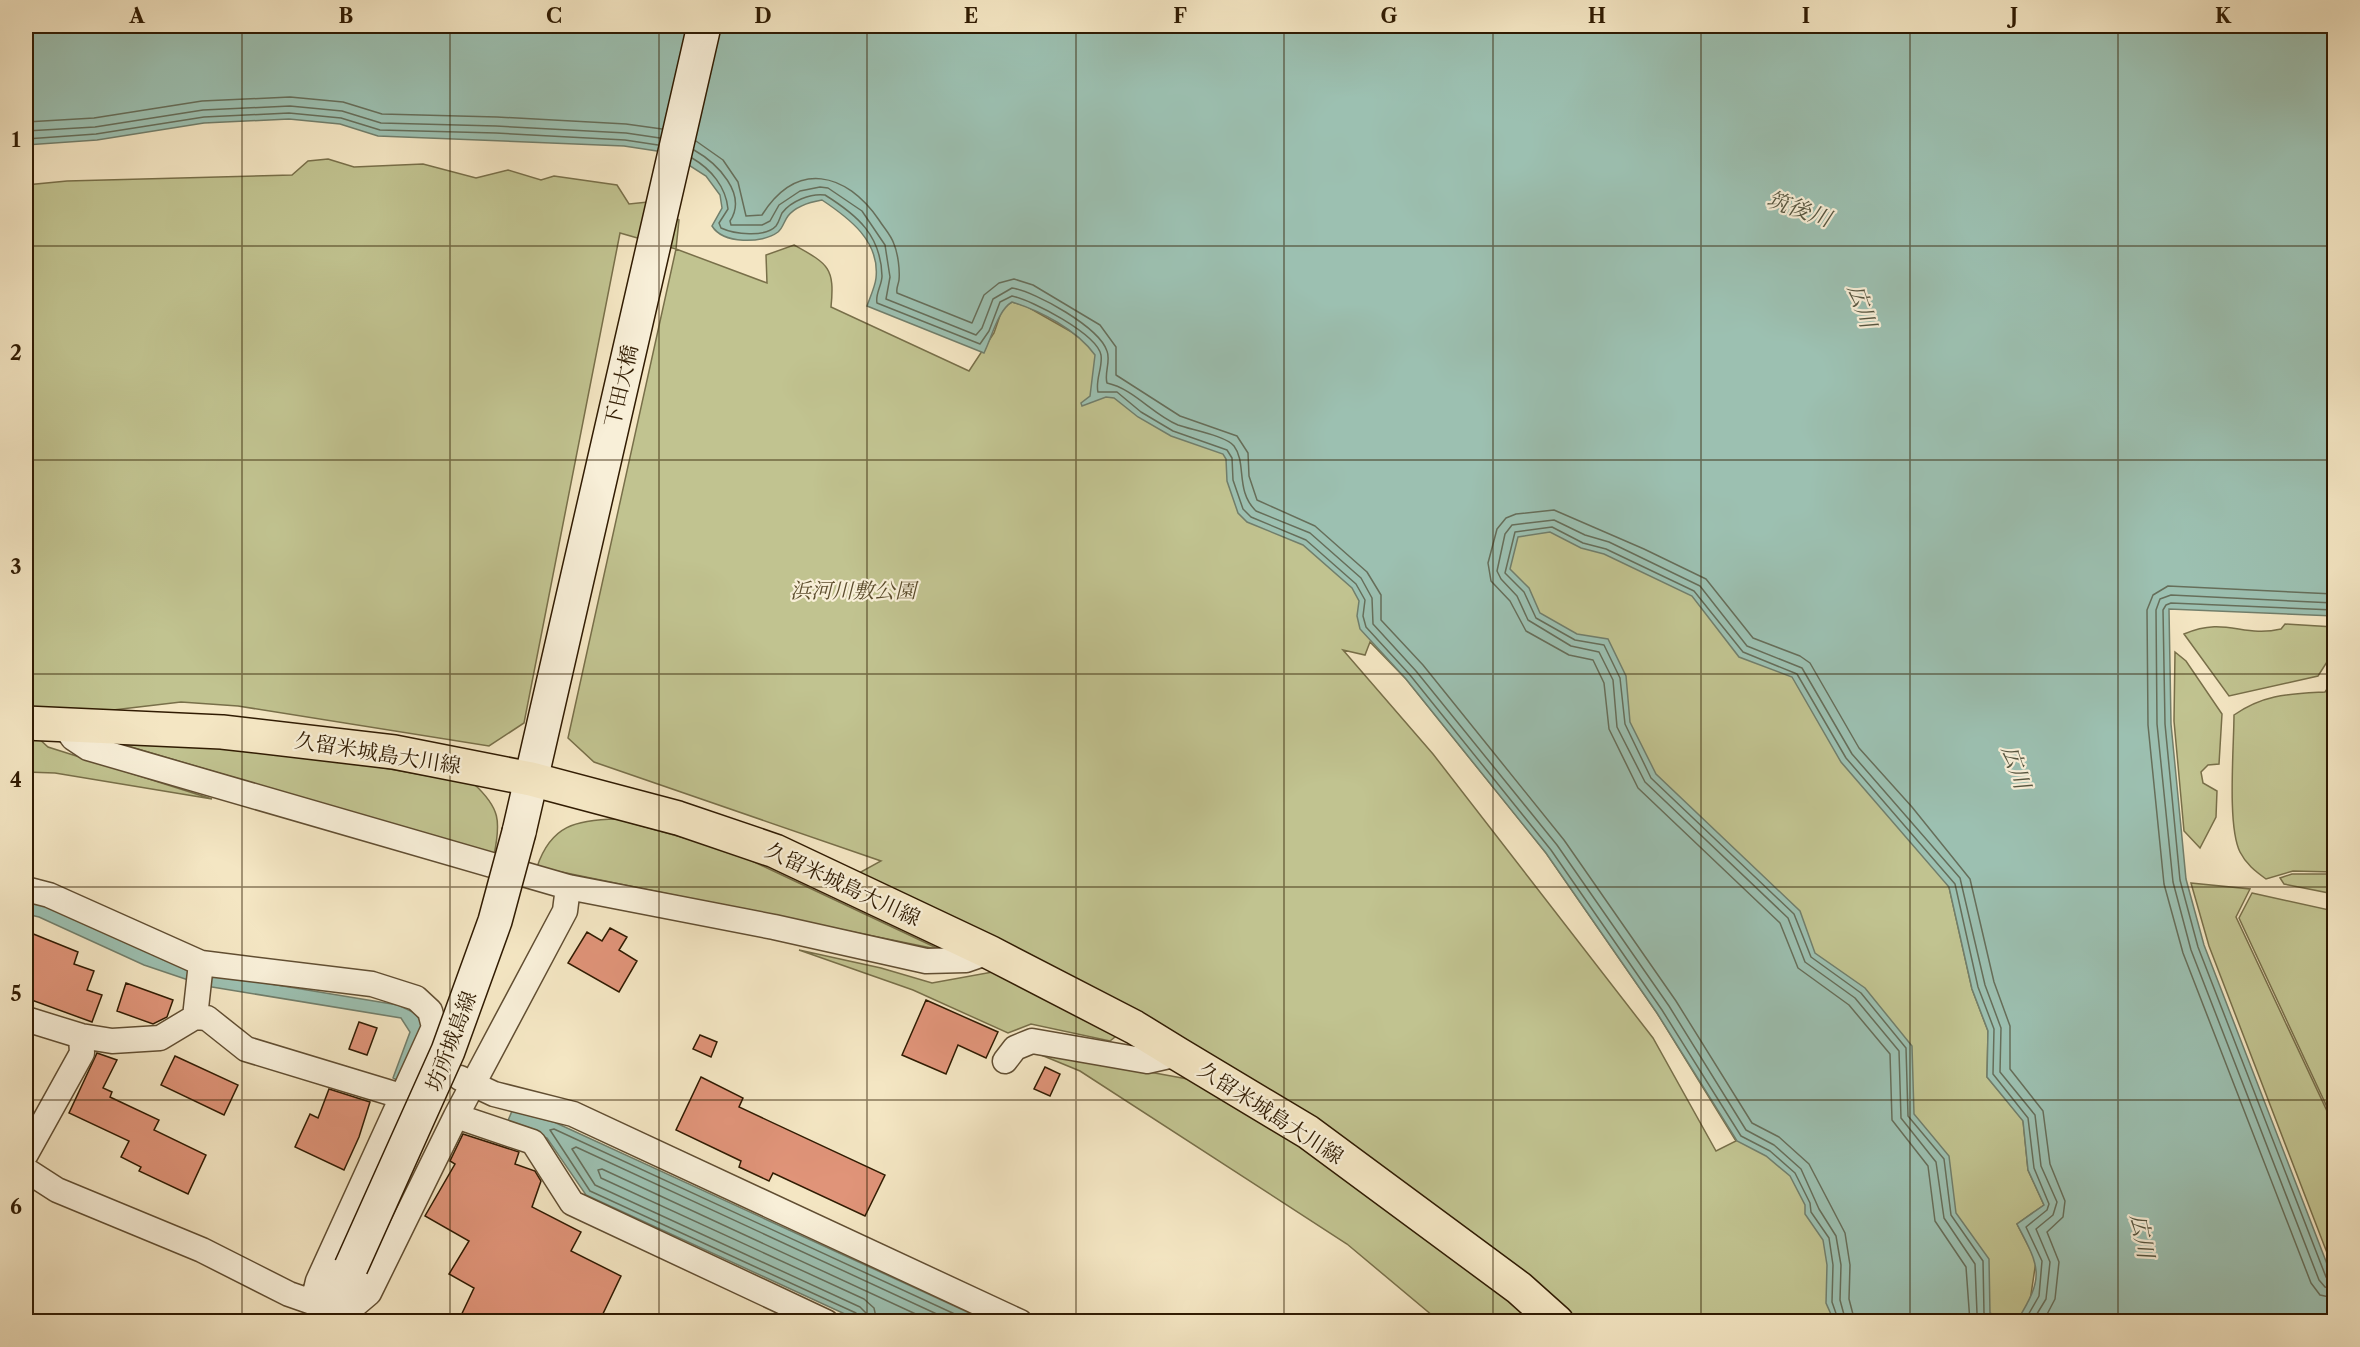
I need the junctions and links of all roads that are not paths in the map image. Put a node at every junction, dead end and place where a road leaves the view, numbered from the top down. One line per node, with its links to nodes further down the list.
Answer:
1 (704, 26): 4 (main road, 下田大橋)
2 (26, 723): 3 (main road, 久留米城島大川線)
3 (63, 724): 4 (main road, 久留米城島大川線); 5 (street)
4 (534, 763): 7 (main road, 久留米城島大川線); 20 (main road, 坊所城島線, bridge)
5 (568, 887): 7 (street); 15 (street)
6 (26, 889): 8 (street)
7 (988, 952): 12 (main road, 久留米城島大川線)
8 (201, 963): 9 (street); 13 (street)
9 (195, 1017): 11 (street); 16 (street)
10 (26, 1019): 11 (street)
11 (81, 1036): 18 (street)
12 (1178, 1054): 14 (street); 23 (main road, 久留米城島大川線)
13 (421, 1056): 15 (street); 16 (street)
14 (1005, 1061)
15 (472, 1085): 17 (street); 22 (street)
16 (404, 1097): 20 (street)
17 (456, 1116): 20 (street); 21 (street)
18 (26, 1154)
19 (26, 1170): 20 (street)
20 (324, 1311)
21 (826, 1322)
22 (1020, 1322)
23 (1557, 1322)

